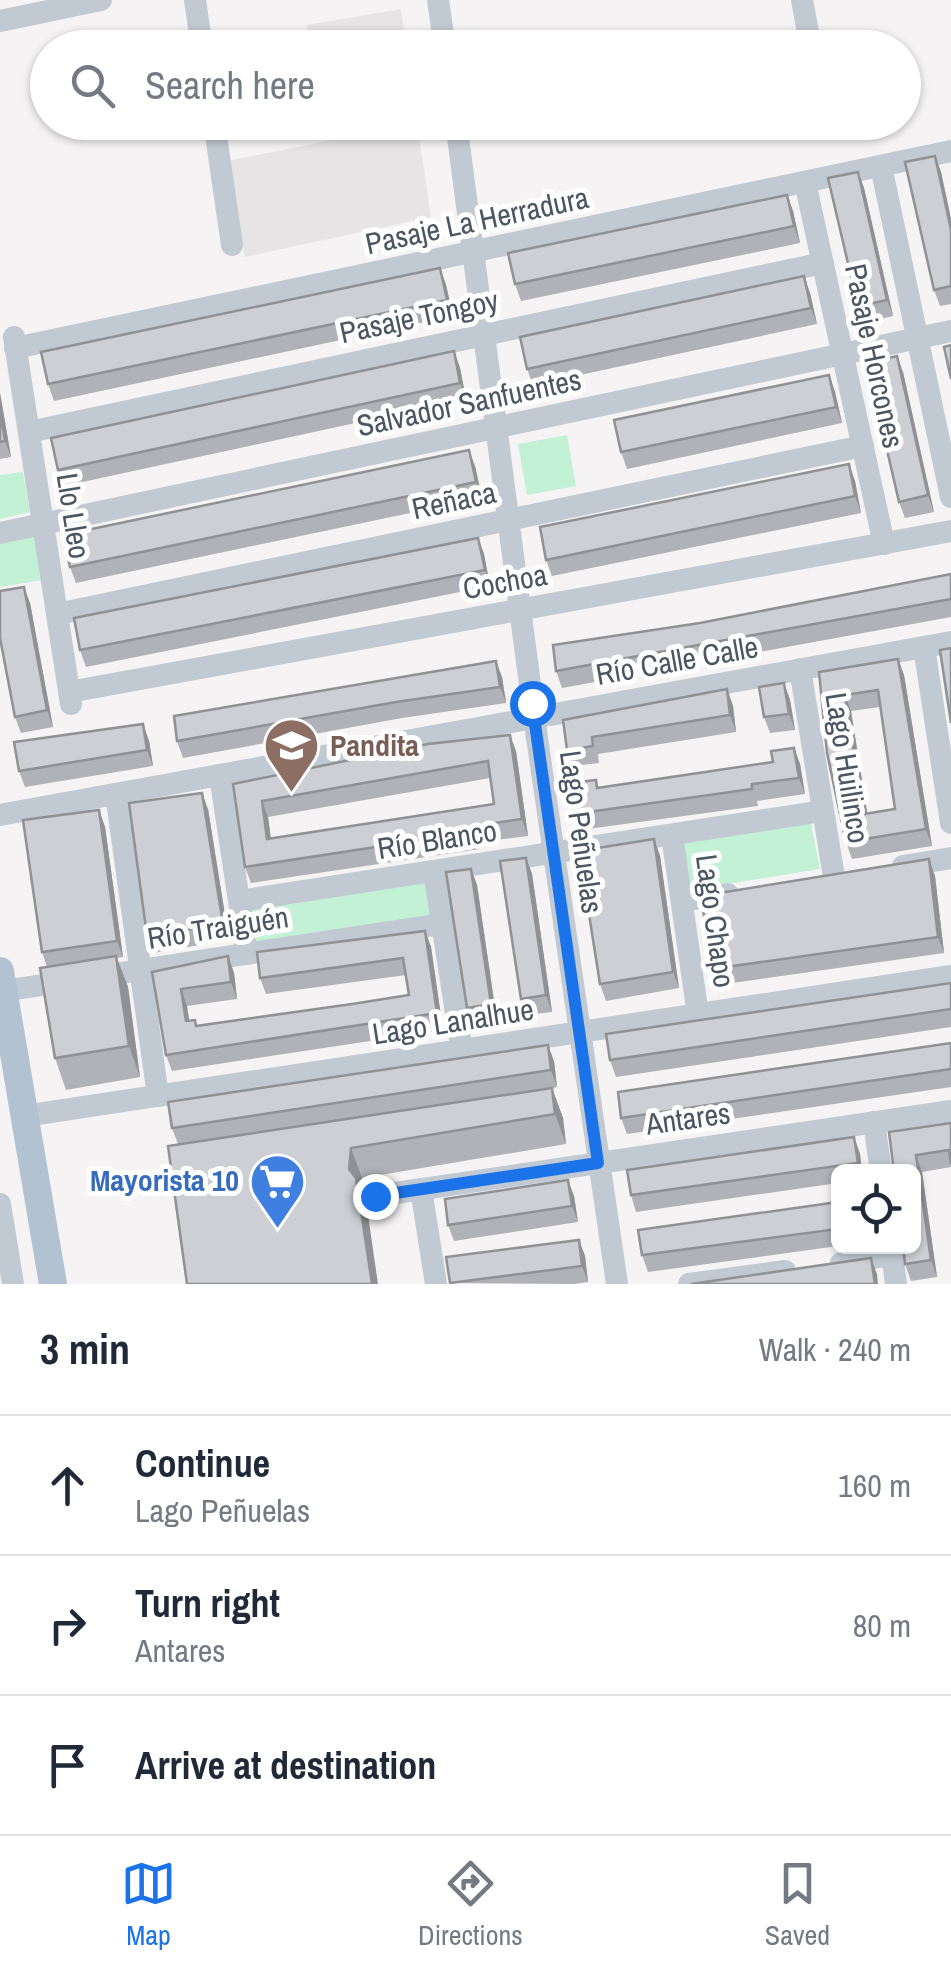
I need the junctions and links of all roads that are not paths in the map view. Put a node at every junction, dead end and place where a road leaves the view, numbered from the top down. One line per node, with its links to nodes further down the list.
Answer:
1 (100, 0): 5 (street)
2 (195, 0): 6 (street)
3 (438, 0): 7 (street)
4 (802, 0): 8 (street)
5 (0, 21)
6 (199, 30)
7 (442, 30)
8 (808, 30)
9 (217, 140): 14 (street)
10 (459, 140): 15 (street, Lago Peñuelas)
11 (951, 152): 12 (street, Pasaje La Herradura)
12 (881, 166): 13 (street, Pasaje La Herradura); 19 (street)
13 (805, 182): 15 (street, Pasaje La Herradura); 16 (street, Pasaje Horcones)
14 (232, 245)
15 (475, 252): 18 (street, Lago Peñuelas); 20 (street, Pasaje La Herradura)
16 (822, 263): 18 (street, Pasaje Tongoy); 21 (street, Pasaje Horcones)
17 (951, 331): 19 (street, Salvador Sanfuentes)
18 (485, 334): 22 (street, Lago Peñuelas); 23 (street, Pasaje Tongoy)
19 (917, 338): 21 (street, Salvador Sanfuentes); 25 (street)
20 (15, 342): 23 (street, Llo Lleo)
21 (842, 354): 22 (street, Salvador Sanfuentes); 24 (street, Pasaje Horcones)
22 (498, 427): 26 (street, Lago Peñuelas); 27 (street, Salvador Sanfuentes)
23 (29, 432): 27 (street, Llo Lleo)
24 (863, 446): 26 (street, Reñaca); 30 (street, Pasaje Horcones)
25 (951, 497)
26 (509, 520): 31 (street, Lago Peñuelas); 32 (street, Reñaca)
27 (44, 524): 29 (street, Salvador Sanfuentes); 32 (street, Llo Lleo)
28 (951, 531): 30 (street, Cochoa)
29 (0, 532)
30 (884, 544): 31 (street, Cochoa)
31 (521, 610): 36 (street, Cochoa); 37 (street, Lago Peñuelas)
32 (58, 614): 36 (street, Llo Lleo)
33 (951, 642): 34 (street, Río Calle Calle)
34 (924, 646): 35 (street, Río Calle Calle); 42 (street)
35 (800, 669): 37 (street, Río Calle Calle); 40 (street, Lago Huilinco)
36 (70, 698)
37 (534, 718): 38 (street, Río Calle Calle); 44 (street, Lago Peñuelas)
38 (220, 776): 39 (street, Río Calle Calle); 48 (street)
39 (116, 794): 41 (street, Río Calle Calle); 52 (street)
40 (823, 812): 43 (street, Río Blanco); 45 (street, Lago Huilinco)
41 (0, 815)
42 (951, 823)
43 (672, 834): 44 (street, Río Blanco); 49 (street, Lago Chapo)
44 (554, 853): 46 (street, Río Blanco); 56 (street, Lago Peñuelas)
45 (951, 858)
46 (434, 871): 48 (street, Río Blanco); 50 (street)
47 (758, 889): 49 (street)
48 (239, 900): 51 (street)
49 (682, 901): 55 (street, Lago Chapo)
50 (442, 924): 51 (street, Río Traiguén); 57 (street)
51 (246, 954): 52 (street, Río Traiguén)
52 (140, 970): 54 (street, Río Traiguén); 58 (street)
53 (951, 976): 55 (street, Lago Lanalhue)
54 (2, 981): 60 (main road)
55 (698, 1015): 56 (street, Lago Lanalhue)
56 (580, 1034): 57 (street, Lago Lanalhue); 62 (street, Lago Peñuelas)
57 (462, 1052): 58 (street, Lago Lanalhue)
58 (158, 1096): 60 (street, Lago Lanalhue)
59 (951, 1111): 61 (street, Antares)
60 (24, 1116): 70 (main road)
61 (874, 1122): 62 (street, Antares); 63 (street)
62 (598, 1163): 64 (street, Antares); 72 (street, Lago Peñuelas)
63 (880, 1164)
64 (421, 1189): 65 (street, Antares); 71 (street)
65 (375, 1196)
66 (0, 1204): 69 (street)
67 (876, 1254): 73 (street)
68 (891, 1254): 74 (street)
69 (13, 1284)
70 (53, 1284)
71 (436, 1284)
72 (616, 1284)
73 (689, 1284)
74 (896, 1284)

